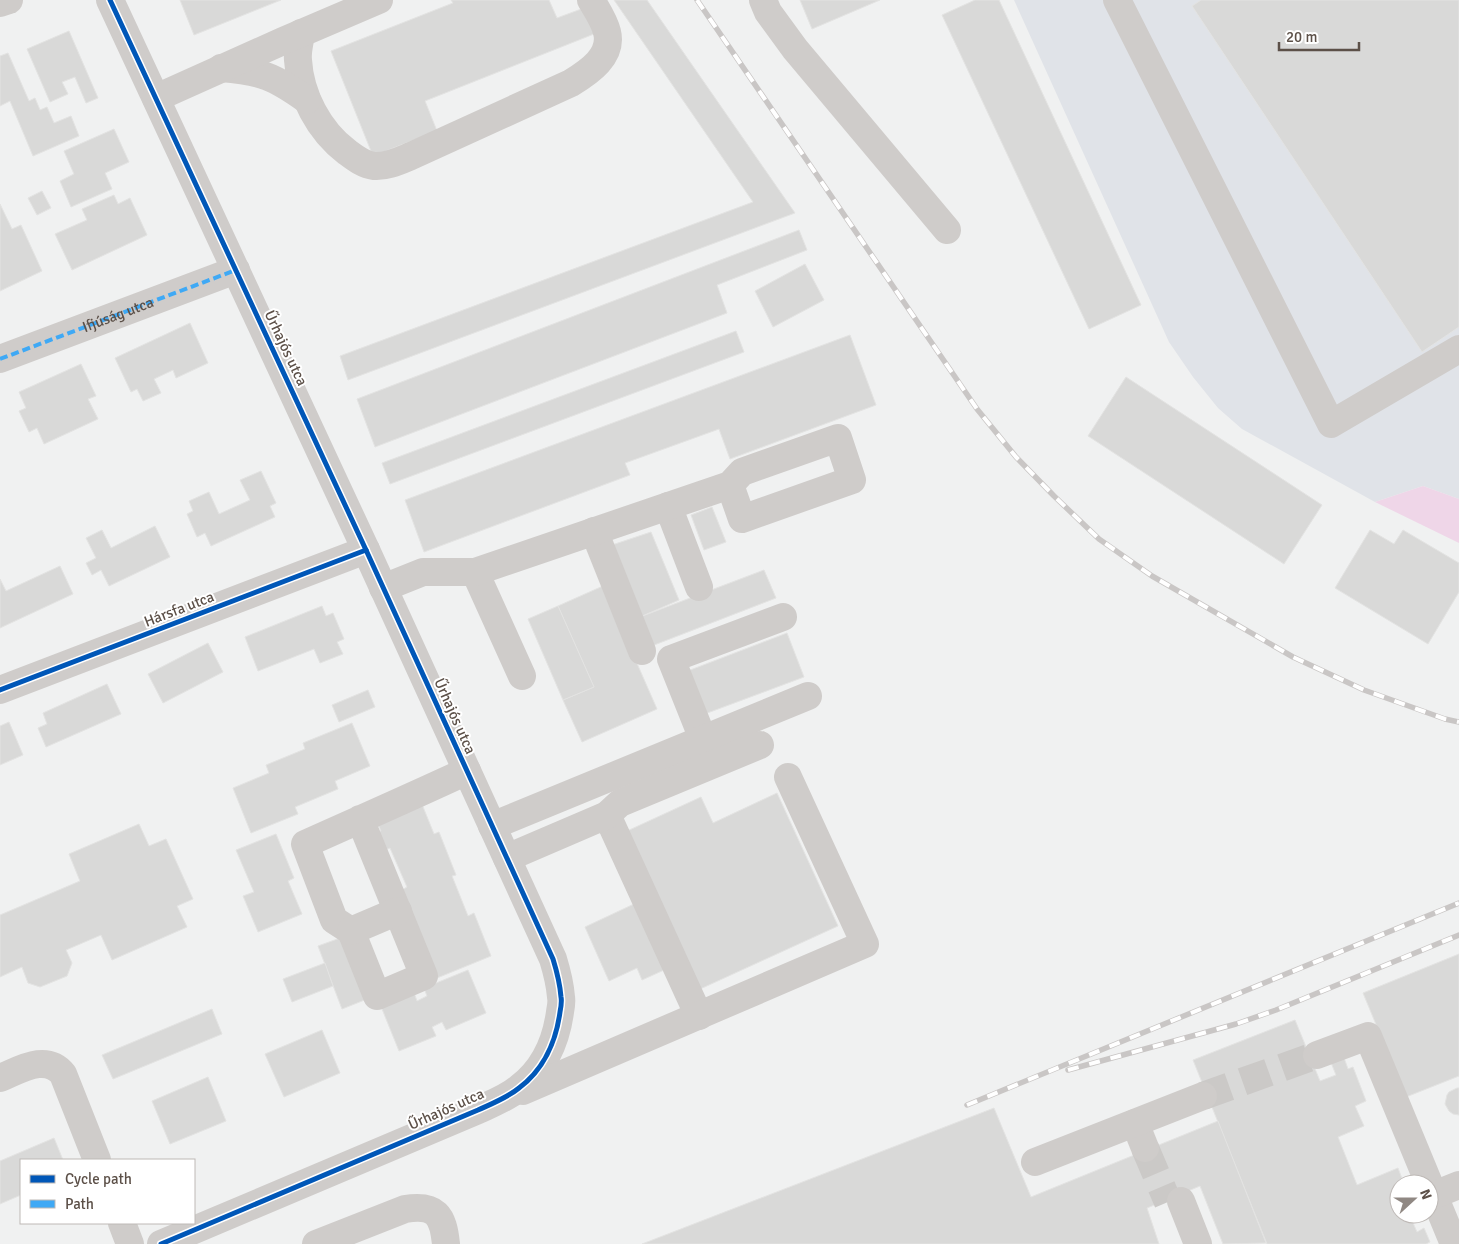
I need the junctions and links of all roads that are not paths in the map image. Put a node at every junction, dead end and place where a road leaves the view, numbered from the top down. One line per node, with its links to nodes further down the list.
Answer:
1 (9, 0): 7 (street)
2 (110, 0): 10 (street, Űrhajós utca)
3 (379, 0): 8 (street)
4 (591, 0): 11 (street)
5 (763, 0): 12 (street)
6 (1117, 0): 14 (street)
7 (0, 3)
8 (301, 34): 9 (street); 11 (street)
9 (221, 68): 10 (street); 11 (street)
10 (156, 98): 13 (street, Űrhajós utca)
11 (307, 100)
12 (948, 230)
13 (236, 270): 15 (street, Ifjúság utca); 19 (street, Űrhajós utca)
14 (1459, 349)
15 (0, 359)
16 (730, 485): 17 (street)
17 (668, 506): 18 (street); 21 (street)
18 (594, 531): 20 (street); 24 (street)
19 (366, 550): 22 (street, Űrhajós utca); 26 (street, Hársfa utca)
20 (475, 572): 22 (street); 25 (street)
21 (699, 587)
22 (384, 588): 30 (street, Űrhajós utca)
23 (783, 617): 28 (street)
24 (642, 650)
25 (522, 676)
26 (0, 690)
27 (808, 696): 28 (street)
28 (703, 739): 33 (street)
29 (760, 745): 32 (street)
30 (467, 771): 33 (street, Űrhajós utca); 34 (street)
31 (788, 777): 38 (street)
32 (607, 815): 35 (street); 38 (street)
33 (507, 816): 35 (street, Űrhajós utca)
34 (360, 819): 36 (street); 37 (street)
35 (506, 858): 42 (street, Űrhajós utca)
36 (398, 911): 37 (street); 37 (street)
37 (350, 931)
38 (699, 1016): 42 (street)
39 (1317, 1055): 45 (street)
40 (0, 1078): 43 (street)
41 (1204, 1096): 44 (street)
42 (478, 1110): 51 (street, Űrhajós utca)
43 (98, 1159)
44 (1035, 1162)
45 (1425, 1174)
46 (1459, 1185): 47 (street)
47 (1439, 1194)
48 (1439, 1208): 56 (street)
49 (122, 1224): 50 (street)
50 (130, 1244)
51 (161, 1244)
52 (316, 1244): 53 (street)
53 (446, 1244)
54 (1185, 1244): 55 (street)
55 (1198, 1244)
56 (1454, 1244)

